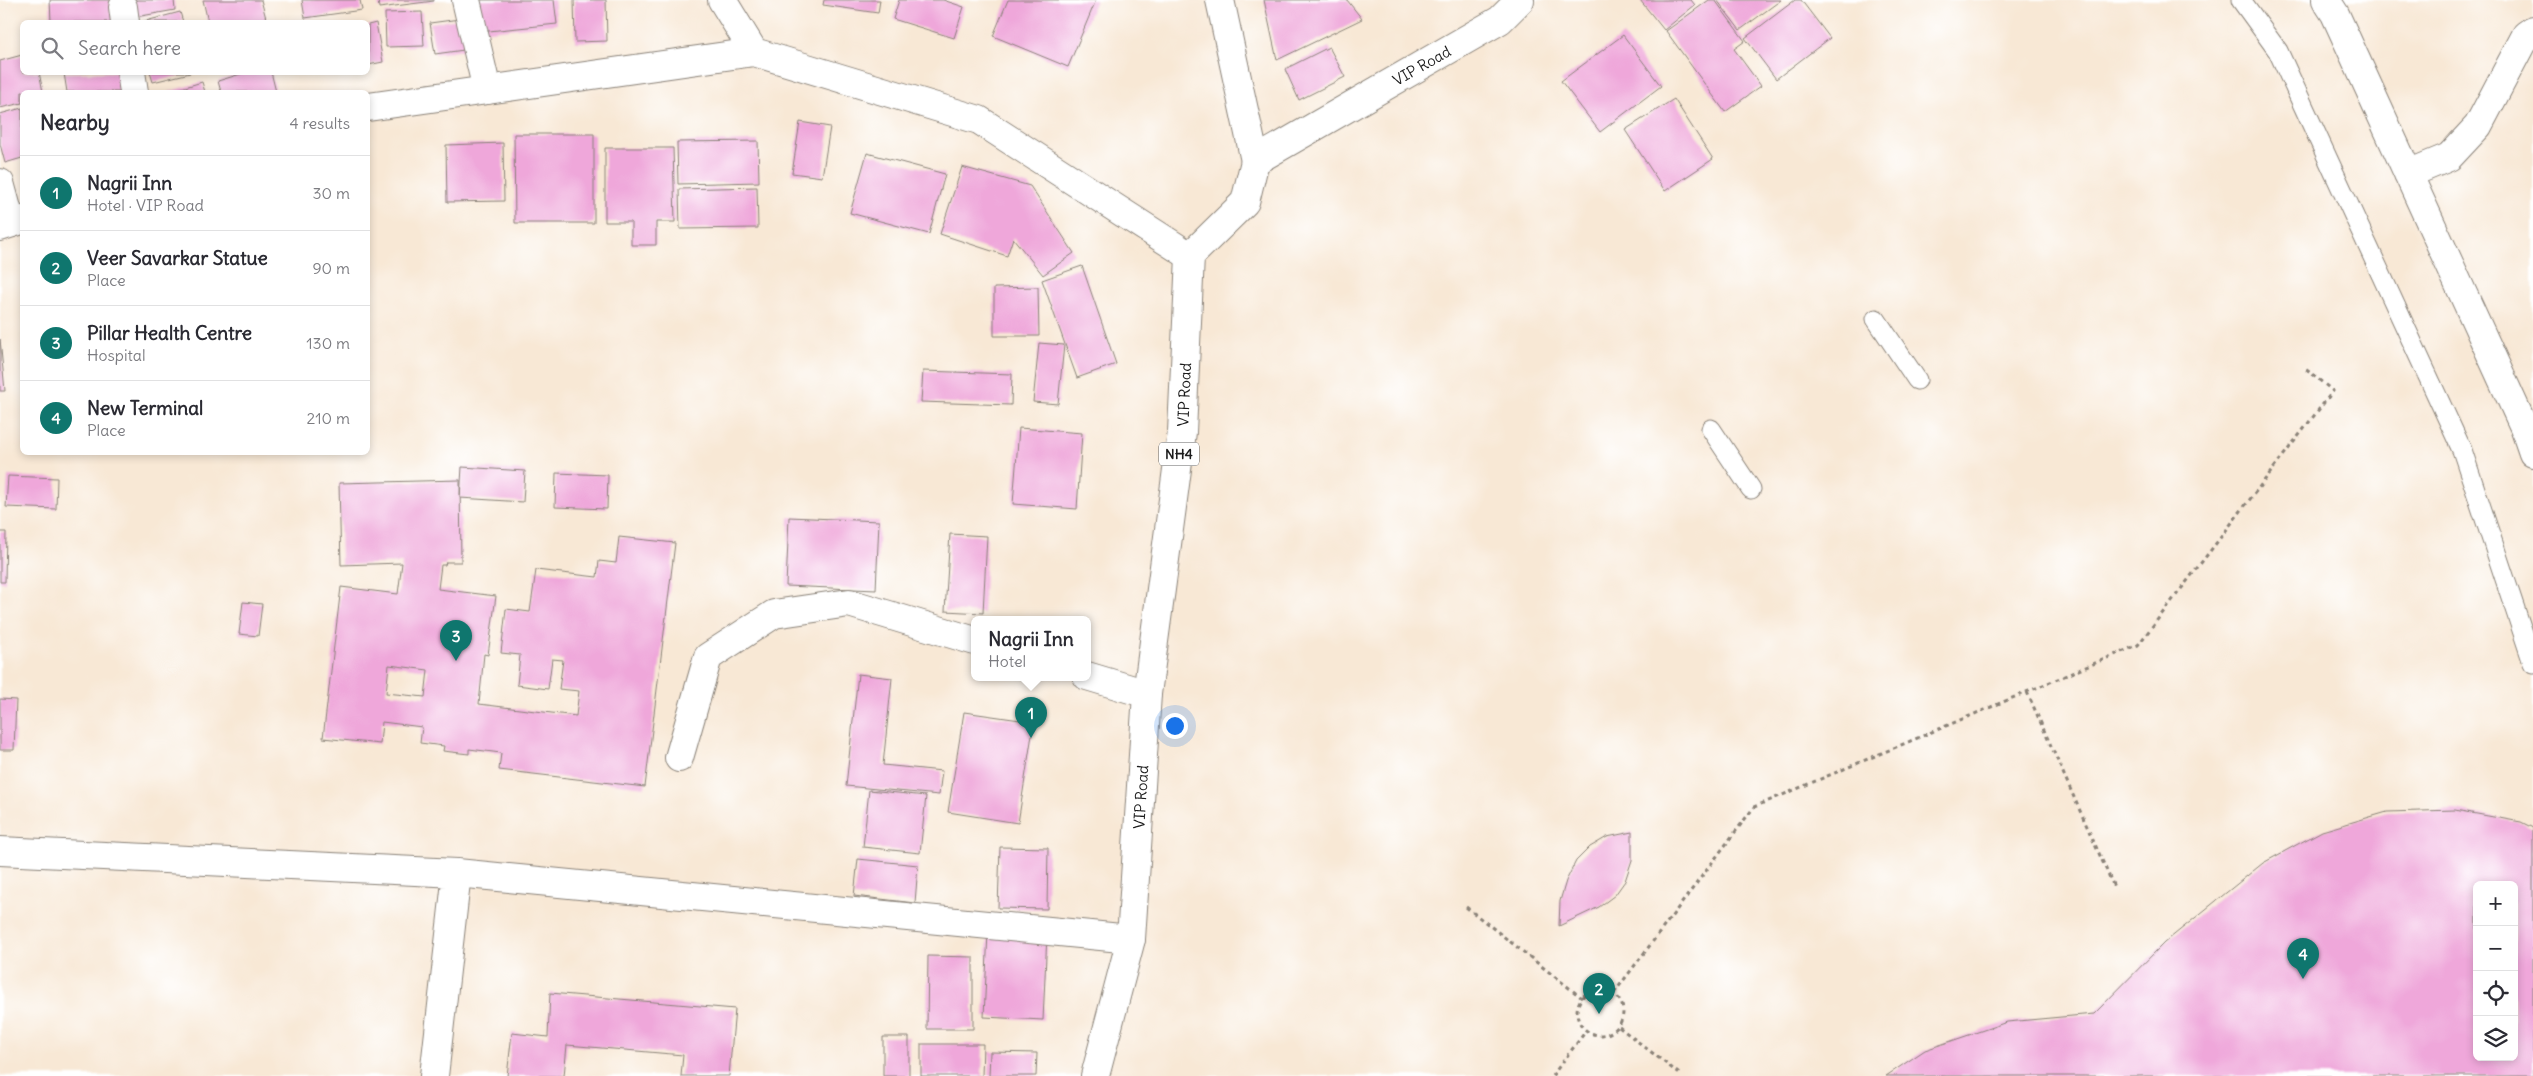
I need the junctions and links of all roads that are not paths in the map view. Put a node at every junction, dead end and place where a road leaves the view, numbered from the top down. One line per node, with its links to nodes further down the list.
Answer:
1 (466, 0): 11 (main road)
2 (722, 0): 8 (main road)
3 (1220, 0): 13 (main road)
4 (1520, 0): 13 (main road, VIP Road)
5 (2241, 0): 24 (lane)
6 (2326, 0): 14 (main road)
7 (2533, 30): 14 (main road)
8 (754, 52): 11 (main road); 17 (main road)
9 (131, 75): 10 (main road)
10 (134, 90)
11 (487, 90): 12 (main road)
12 (370, 106)
13 (1255, 161): 17 (main road)
14 (2408, 174): 21 (main road)
15 (0, 183): 16 (main road)
16 (11, 224)
17 (1190, 256): 26 (main road, VIP Road / NH4)
18 (1876, 319): 19 (lane)
19 (1917, 380)
20 (1711, 429): 22 (lane)
21 (2533, 453)
22 (1751, 489)
23 (971, 640): 27 (main road)
24 (2533, 663)
25 (1091, 677): 26 (main road)
26 (1147, 694): 30 (main road, VIP Road / NH4)
27 (679, 758)
28 (0, 851): 29 (main road)
29 (457, 873): 30 (main road); 31 (main road)
30 (1131, 938): 32 (main road, VIP Road / NH4)
31 (434, 1076)
32 (1095, 1076)

